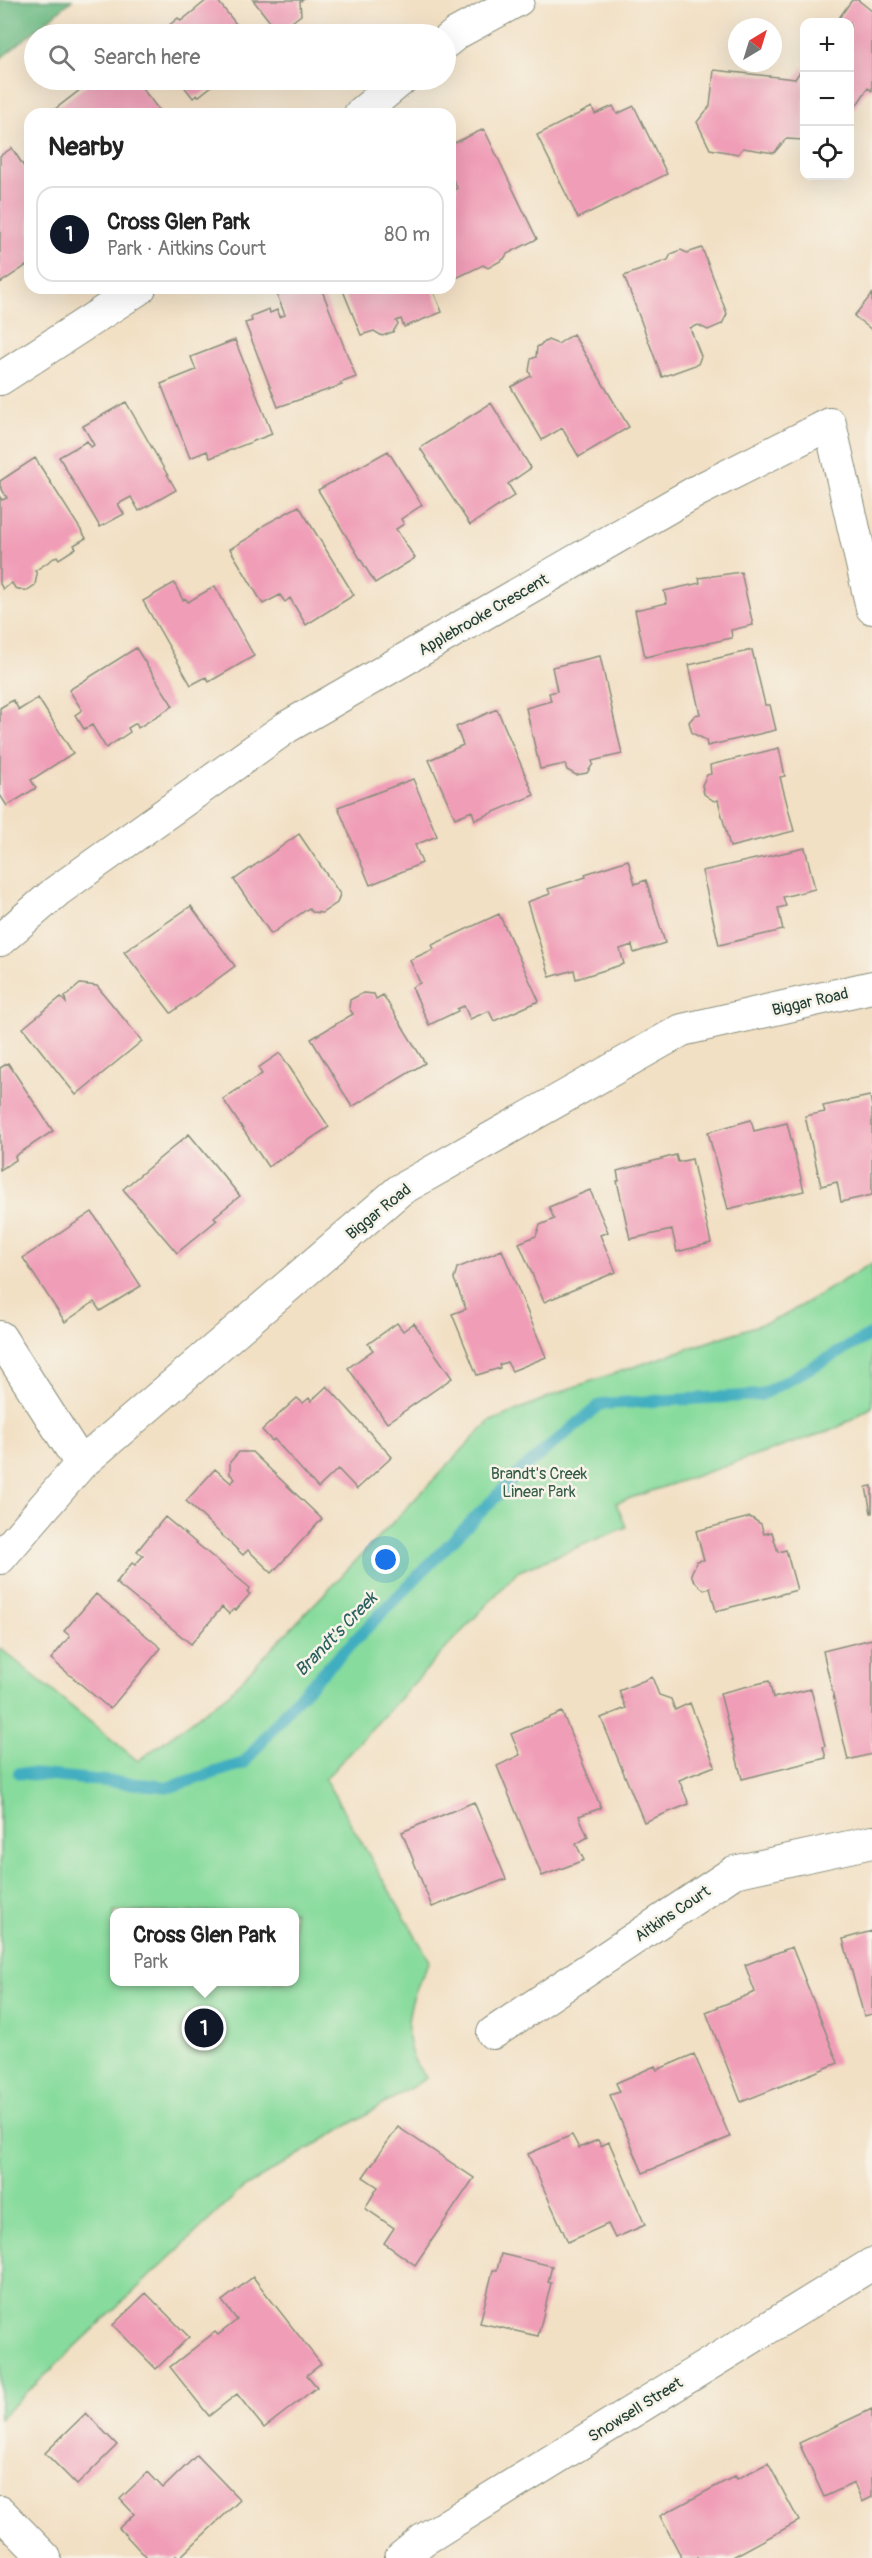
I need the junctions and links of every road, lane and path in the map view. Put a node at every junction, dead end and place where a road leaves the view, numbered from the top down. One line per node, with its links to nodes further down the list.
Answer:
1 (518, 0): 2 (street)
2 (456, 34)
3 (389, 90): 4 (street)
4 (367, 108)
5 (131, 294): 6 (street)
6 (0, 379)
7 (872, 608): 8 (street, Applebrooke Crescent)
8 (0, 940)
9 (872, 987): 11 (street, Biggar Road)
10 (0, 1337): 11 (street)
11 (81, 1464): 12 (street, Biggar Road)
12 (0, 1558)
13 (872, 1842): 14 (street, Aitkins Court)
14 (494, 2033)
15 (872, 2264): 18 (street, Snowsell Street)
16 (0, 2512): 17 (street)
17 (45, 2558)
18 (401, 2558)

